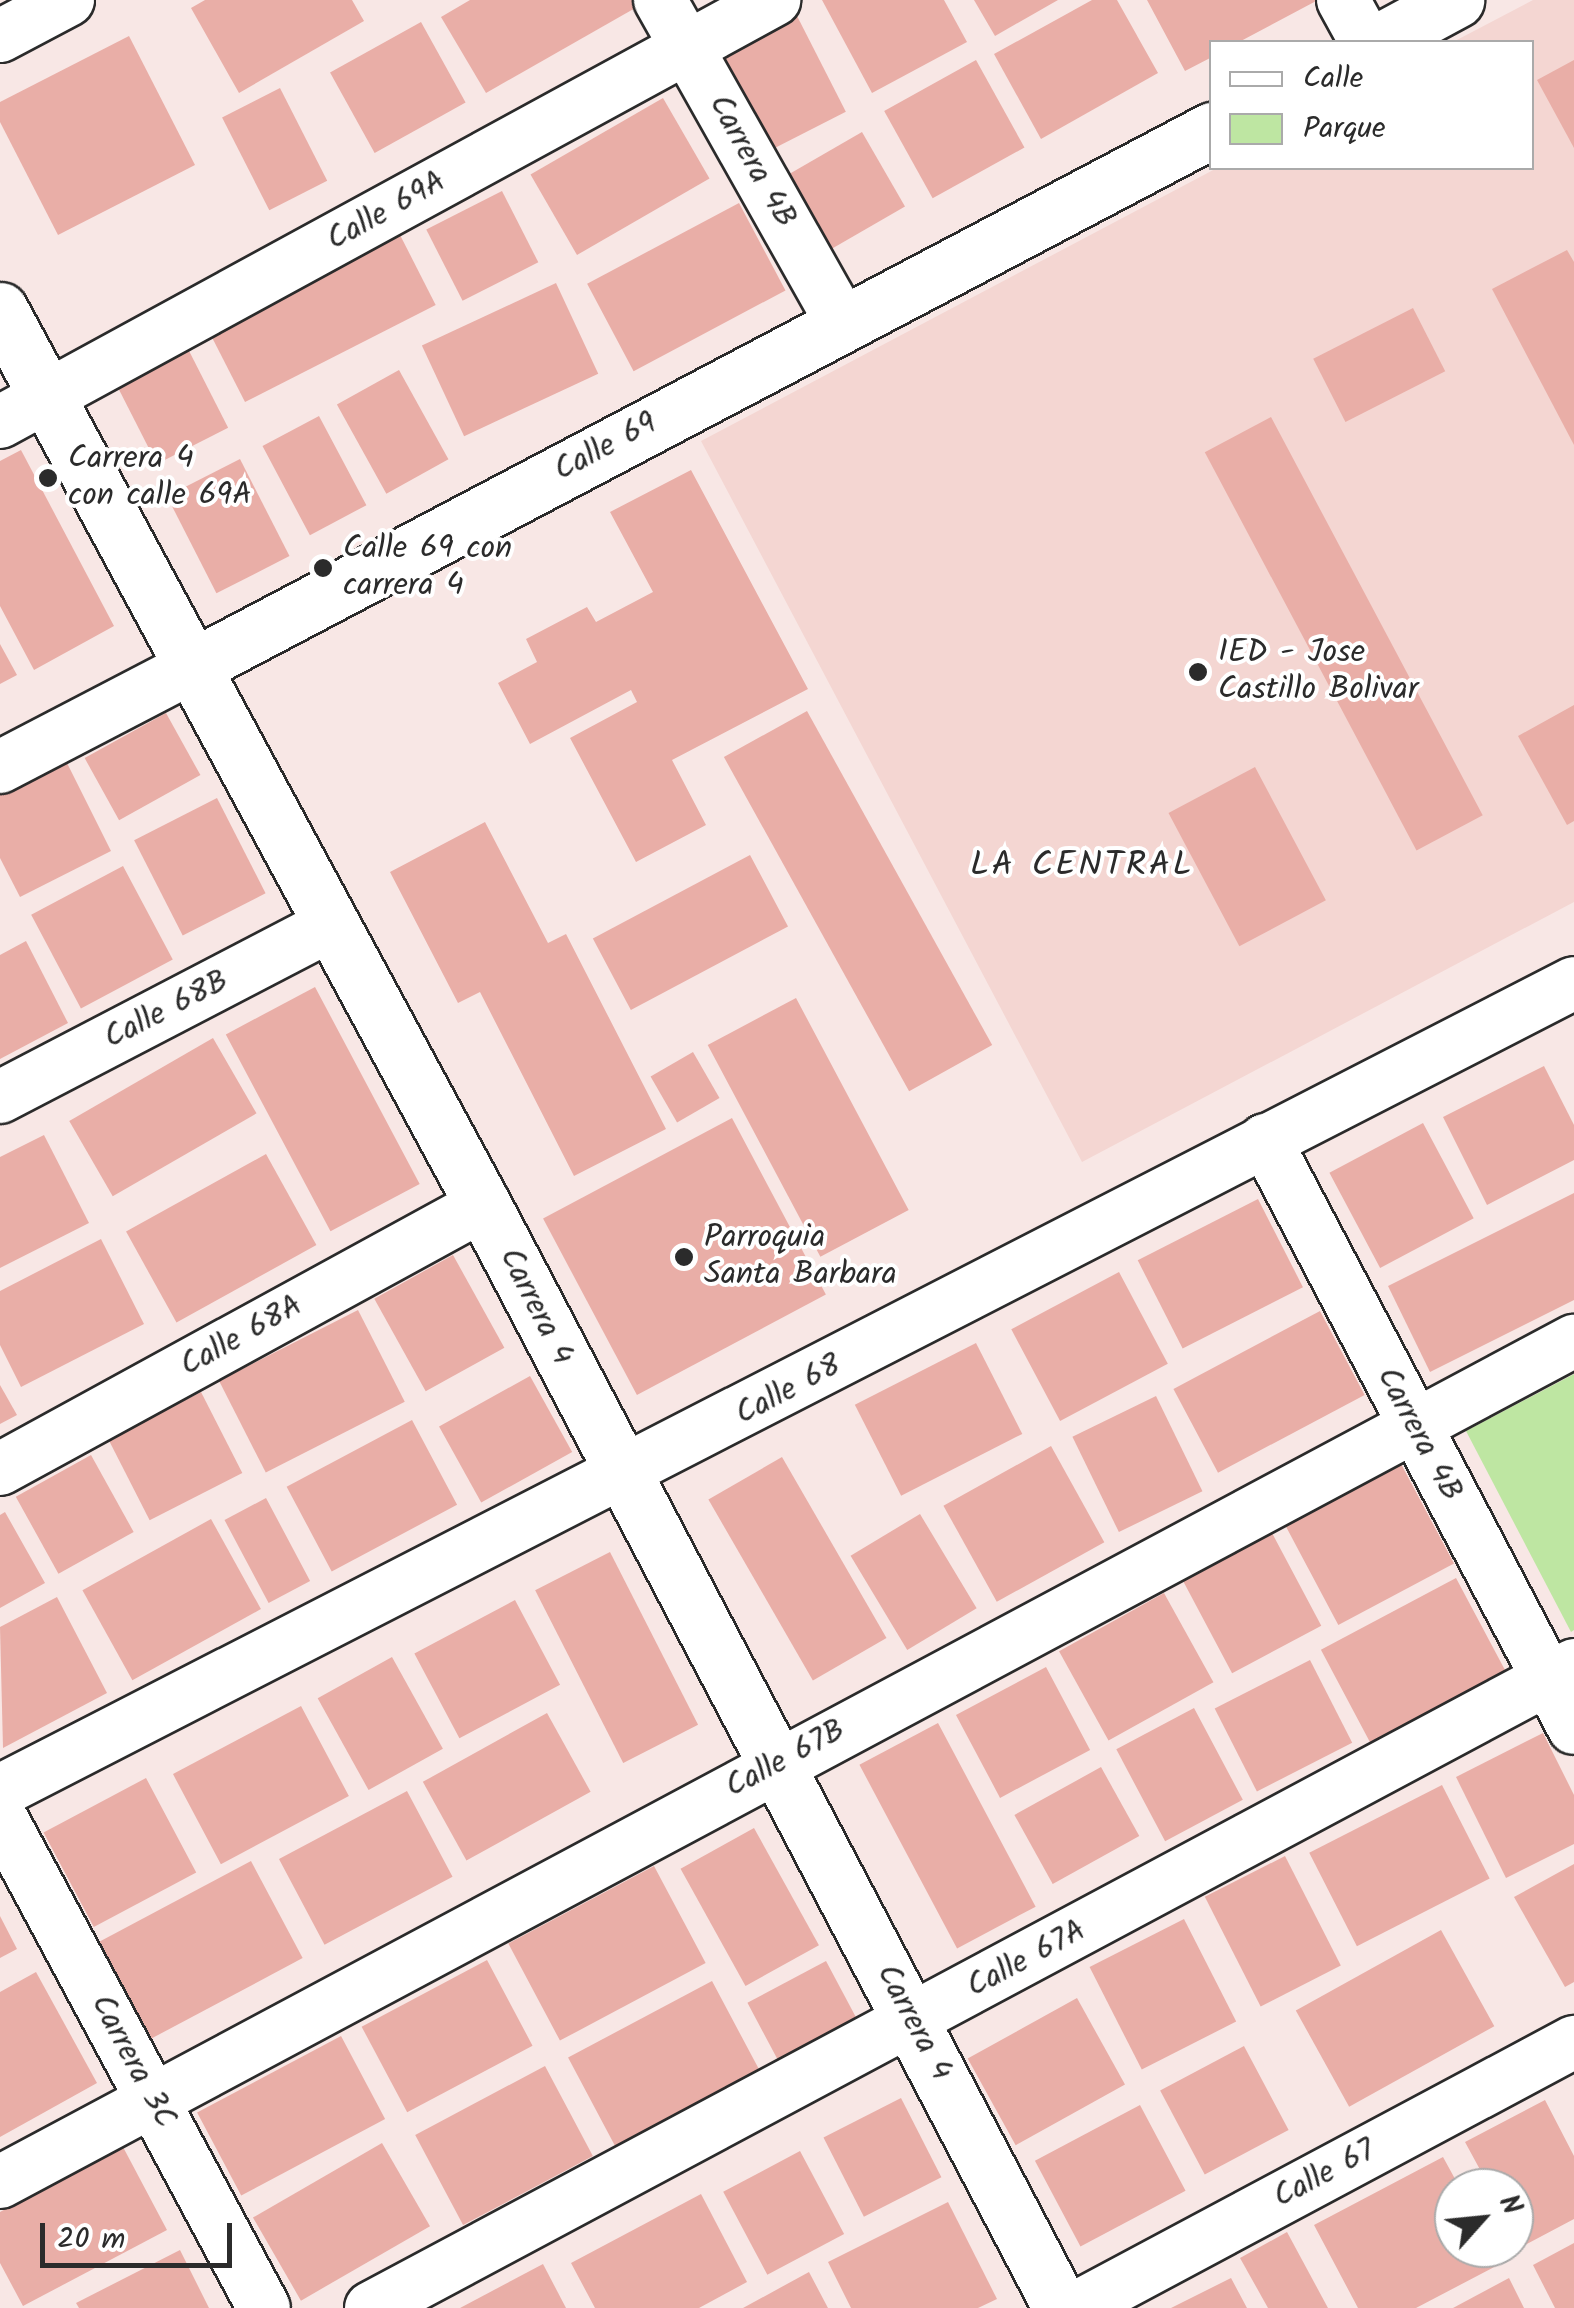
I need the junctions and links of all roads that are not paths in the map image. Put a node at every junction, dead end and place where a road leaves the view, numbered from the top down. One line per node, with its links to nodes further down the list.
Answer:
1 (68, 0): 6 (street)
2 (660, 0): 9 (street, Carrera 4B)
3 (774, 0): 9 (street, Calle 69A)
4 (1343, 0): 7 (street)
5 (1456, 0): 8 (street)
6 (0, 36)
7 (1365, 40)
8 (1382, 40)
9 (687, 47): 12 (street, Carrera 4B); 13 (street, Calle 69A)
10 (1209, 132): 12 (street, Calle 69)
11 (0, 310): 13 (street, Carrera 4)
12 (842, 323): 14 (street, Calle 69)
13 (23, 411): 14 (street, Carrera 4)
14 (192, 668): 15 (street, Calle 69); 16 (street, Carrera 4)
15 (0, 766)
16 (334, 924): 18 (street, Calle 68B); 20 (street, Carrera 4)
17 (1574, 983): 19 (street, Calle 68)
18 (0, 1098)
19 (1265, 1140): 22 (street, Carrera 4B); 24 (street, Calle 68)
20 (483, 1204): 23 (street, Calle 68A); 24 (street, Carrera 4)
21 (1574, 1341): 22 (street, Calle 67B)
22 (1414, 1427): 25 (street, Carrera 4B); 27 (street, Calle 67B)
23 (0, 1469)
24 (622, 1478): 27 (street, Carrera 4); 28 (street, Calle 68)
25 (1561, 1672): 26 (street, Carrera 4B); 30 (street, Calle 67A)
26 (1574, 1728)
27 (776, 1766): 30 (street, Carrera 4); 32 (street, Calle 67B)
28 (0, 1791)
29 (0, 1816): 32 (street, Carrera 3C)
30 (913, 2022): 35 (street, Calle 67A); 36 (street, Carrera 4)
31 (1574, 2042): 37 (street, Calle 67)
32 (152, 2100): 33 (street, Calle 67B); 34 (street, Carrera 3C)
33 (0, 2182)
34 (264, 2308)
35 (371, 2308)
36 (1061, 2308)
37 (1076, 2308)

